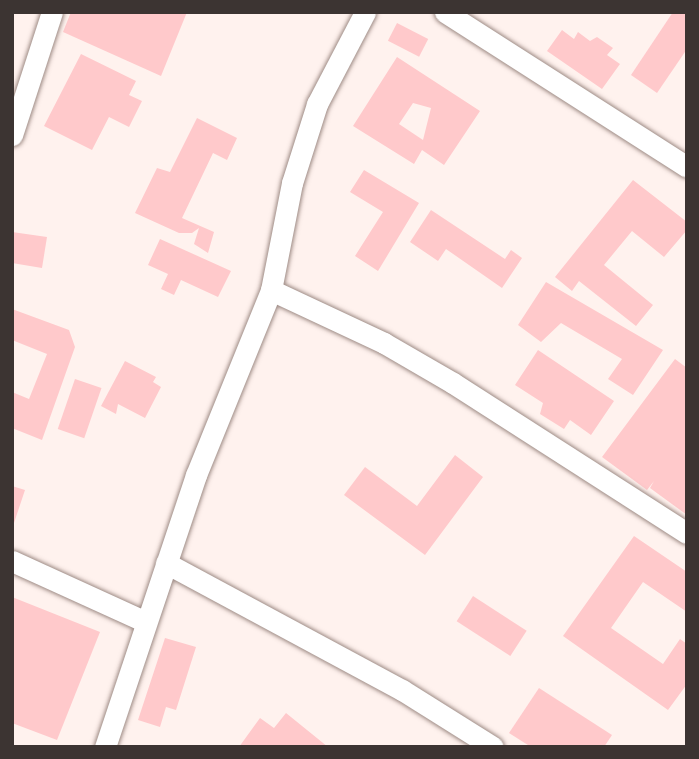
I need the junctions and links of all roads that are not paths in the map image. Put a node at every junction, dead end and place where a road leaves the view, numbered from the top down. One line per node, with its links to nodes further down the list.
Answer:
1 (52, 12): 4 (street)
2 (365, 12): 6 (street)
3 (445, 12): 5 (street)
4 (12, 135)
5 (687, 167)
6 (271, 290): 7 (street); 9 (street)
7 (687, 533)
8 (12, 561): 10 (street)
9 (166, 564): 10 (street); 12 (street)
10 (146, 622): 11 (street)
11 (105, 747)
12 (493, 747)

